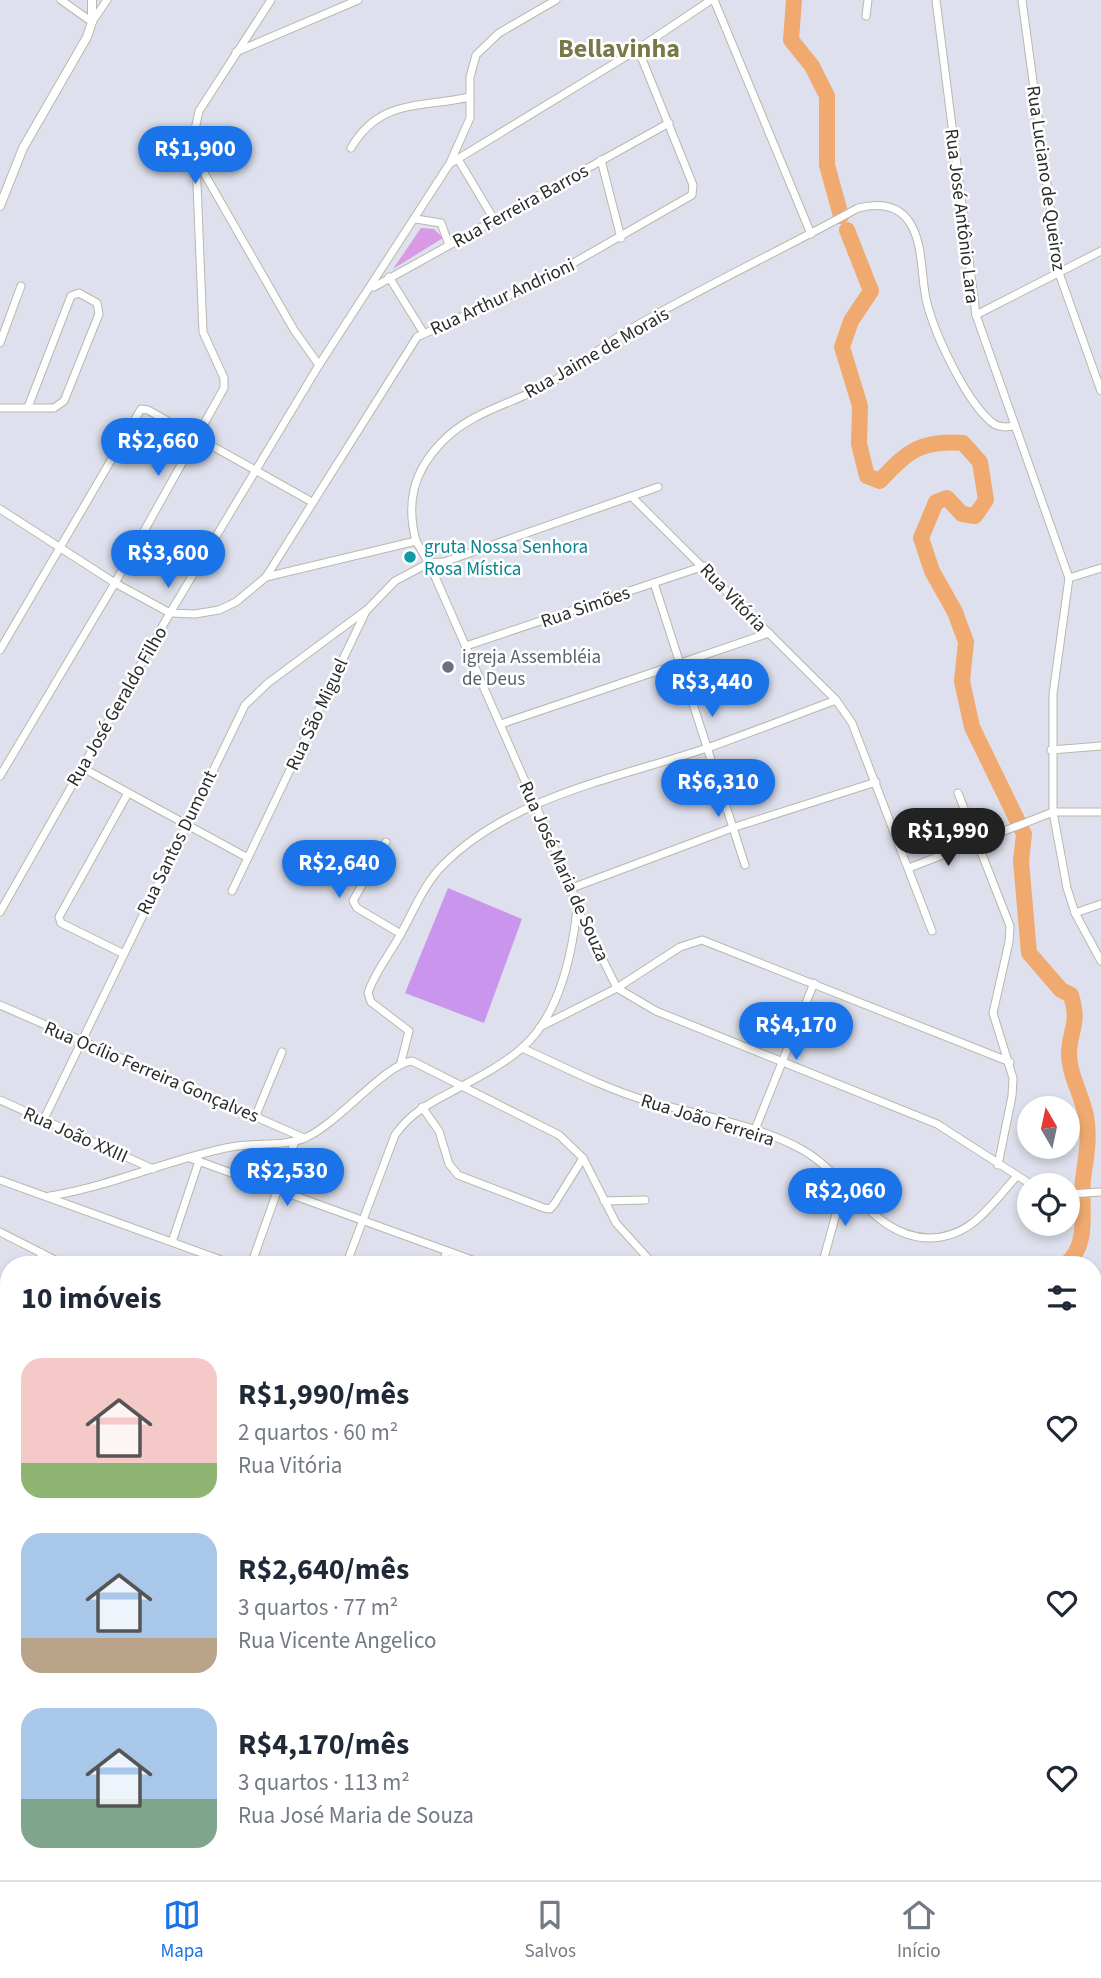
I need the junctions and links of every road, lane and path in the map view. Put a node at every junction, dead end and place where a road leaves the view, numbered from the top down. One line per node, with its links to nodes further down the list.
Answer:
1 (61, 0): 12 (street)
2 (107, 0): 12 (street)
3 (271, 0): 14 (street)
4 (358, 0): 14 (street)
5 (556, 0): 15 (street, Rua José Geraldo Filho)
6 (713, 0): 13 (street); 25 (street)
7 (868, 0): 11 (street)
8 (936, 0): 33 (street, Rua José Antônio Lara)
9 (1023, 0): 29 (street, Rua Luciano de Queiroz)
10 (89, 2): 12 (street)
11 (866, 16)
12 (92, 22): 22 (street)
13 (638, 49): 16 (street); 19 (street)
14 (236, 52): 18 (street)
15 (470, 97): 17 (street); 21 (street, Rua José Geraldo Filho)
16 (669, 123): 20 (street, Rua Ferreira Barros); 26 (street, Rua Arthur Andrioni)
17 (351, 148)
18 (196, 159): 36 (street); 41 (street)
19 (458, 159): 21 (street); 24 (street)
20 (601, 160): 24 (street, Rua Ferreira Barros); 26 (street)
21 (450, 163): 23 (street, Rua José Geraldo Filho)
22 (0, 206)
23 (416, 219): 27 (street); 32 (street, Rua José Geraldo Filho)
24 (495, 221): 27 (street, Rua Ferreira Barros)
25 (811, 234): 40 (street, Rua Jaime de Morais); 47 (street, Rua Jaime de Morais)
26 (621, 238): 34 (street, Rua Arthur Andrioni)
27 (449, 245): 30 (street, Rua Ferreira Barros)
28 (1101, 251): 29 (street)
29 (1059, 273): 33 (street); 37 (street, Rua Luciano de Queiroz)
30 (389, 277): 32 (street, Rua Ferreira Barros); 34 (street)
31 (20, 286): 35 (street)
32 (371, 289): 36 (street, Rua José Geraldo Filho)
33 (976, 315): 40 (street, Rua José Antônio Lara)
34 (423, 332): 45 (street, Rua Arthur Andrioni)
35 (0, 343)
36 (319, 365): 42 (street, Rua José Geraldo Filho)
37 (1101, 391)
38 (28, 407): 38 (street); 39 (street)
39 (0, 408)
40 (1015, 426): 53 (street, Rua José Antônio Lara)
41 (197, 438): 42 (street); 48 (street); 54 (street)
42 (258, 471): 45 (street); 57 (street, Rua José Geraldo Filho)
43 (658, 487): 44 (street, Rua São Miguel)
44 (632, 496): 49 (street, Rua São Miguel); 50 (street, Rua Vitória)
45 (312, 502): 52 (street, Rua Arthur Andrioni)
46 (0, 509): 48 (street)
47 (416, 541): 49 (street, Rua José Maria de Souza); 52 (street)
48 (61, 549): 54 (street); 60 (street)
49 (429, 563): 56 (street, Rua São Miguel); 59 (street, Rua José Maria de Souza)
50 (704, 566): 55 (street, Rua Simões); 58 (street, Rua Vitória)
51 (1101, 568): 53 (street)
52 (267, 577): 57 (street)
53 (1069, 578): 66 (street)
54 (115, 583): 57 (street); 68 (street)
55 (653, 583): 59 (street, Rua Simões); 61 (street)
56 (366, 611): 75 (street, Rua Santos Dumont); 79 (street, Rua São Miguel)
57 (170, 612): 67 (street, Rua José Geraldo Filho)
58 (769, 633): 61 (street); 62 (street, Rua Vitória)
59 (466, 646): 63 (street, Rua José Maria de Souza)
60 (0, 650)
61 (681, 664): 63 (street); 65 (street)
62 (836, 700): 65 (street); 69 (street, Rua Vitória)
63 (501, 724): 72 (street, Rua José Maria de Souza)
64 (1101, 746): 66 (street)
65 (706, 748): 72 (street); 76 (street)
66 (1051, 750): 73 (street)
67 (81, 767): 70 (street); 86 (street, Rua José Geraldo Filho)
68 (0, 776)
69 (876, 782): 76 (street); 81 (street, Rua Vitória)
70 (128, 793): 75 (street); 90 (street)
71 (958, 793): 77 (street)
72 (536, 806): 82 (street, Rua José Maria de Souza); 89 (street)
73 (1053, 812): 74 (street); 77 (street); 87 (street)
74 (1101, 812)
75 (185, 824): 79 (street); 90 (street, Rua Santos Dumont)
76 (732, 828): 80 (street); 82 (street)
77 (977, 841): 81 (street); 101 (street)
78 (386, 842): 89 (street)
79 (248, 858): 83 (street, Rua São Miguel)
80 (745, 864)
81 (909, 868): 88 (street, Rua Vitória)
82 (572, 888): 85 (street, Rua José Maria de Souza)
83 (232, 891)
84 (1101, 904): 87 (street)
85 (577, 908): 93 (street, Rua José Maria de Souza); 95 (street)
86 (0, 912)
87 (1076, 913): 91 (street)
88 (932, 931)
89 (401, 934): 99 (street)
90 (122, 953): 96 (street, Rua Santos Dumont)
91 (1101, 961)
92 (814, 983): 93 (street); 100 (street); 101 (street)
93 (617, 988): 95 (street); 100 (street)
94 (0, 1005): 96 (street, Rua Ocílio Ferreira Gonçalves)
95 (540, 1027): 97 (street)
96 (80, 1040): 105 (street, Rua Ocílio Ferreira Gonçalves); 106 (street, Rua Santos Dumont)
97 (522, 1048): 102 (street); 107 (street, Rua João Ferreira)
98 (282, 1052): 105 (street)
99 (401, 1062): 102 (street); 108 (street)
100 (780, 1062): 107 (street); 113 (street)
101 (1010, 1062): 113 (street)
102 (465, 1085): 104 (street); 111 (street)
103 (0, 1101): 106 (street, Rua João XXIII)
104 (422, 1107): 111 (street); 124 (street)
105 (256, 1115): 108 (street, Rua Ocílio Ferreira Gonçalves)
106 (44, 1119): 114 (street, Rua João XXIII)
107 (754, 1132): 117 (street, Rua João Ferreira)
108 (304, 1138): 109 (street)
109 (295, 1141): 110 (street); 118 (street)
110 (190, 1158): 112 (street); 114 (street)
111 (583, 1158): 123 (street)
112 (199, 1161): 118 (street); 126 (street)
113 (998, 1165): 115 (street)
114 (153, 1169): 121 (street)
115 (1016, 1177): 117 (street, Rua João Ferreira)
116 (0, 1181): 121 (street)
117 (844, 1185): 137 (street)
118 (279, 1190): 124 (street); 132 (street)
119 (1099, 1192): 120 (street)
120 (1080, 1193)
121 (50, 1196): 126 (street)
122 (645, 1200): 123 (street)
123 (604, 1201): 136 (street)
124 (362, 1223): 127 (street); 133 (street)
125 (0, 1232): 128 (street)
126 (172, 1242): 131 (street)
127 (447, 1251): 134 (street); 135 (street)
128 (41, 1253): 129 (street); 130 (street)
129 (41, 1256)
130 (47, 1256)
131 (210, 1256)
132 (254, 1256)
133 (349, 1256)
134 (445, 1256)
135 (461, 1256)
136 (640, 1256)
137 (824, 1256)

